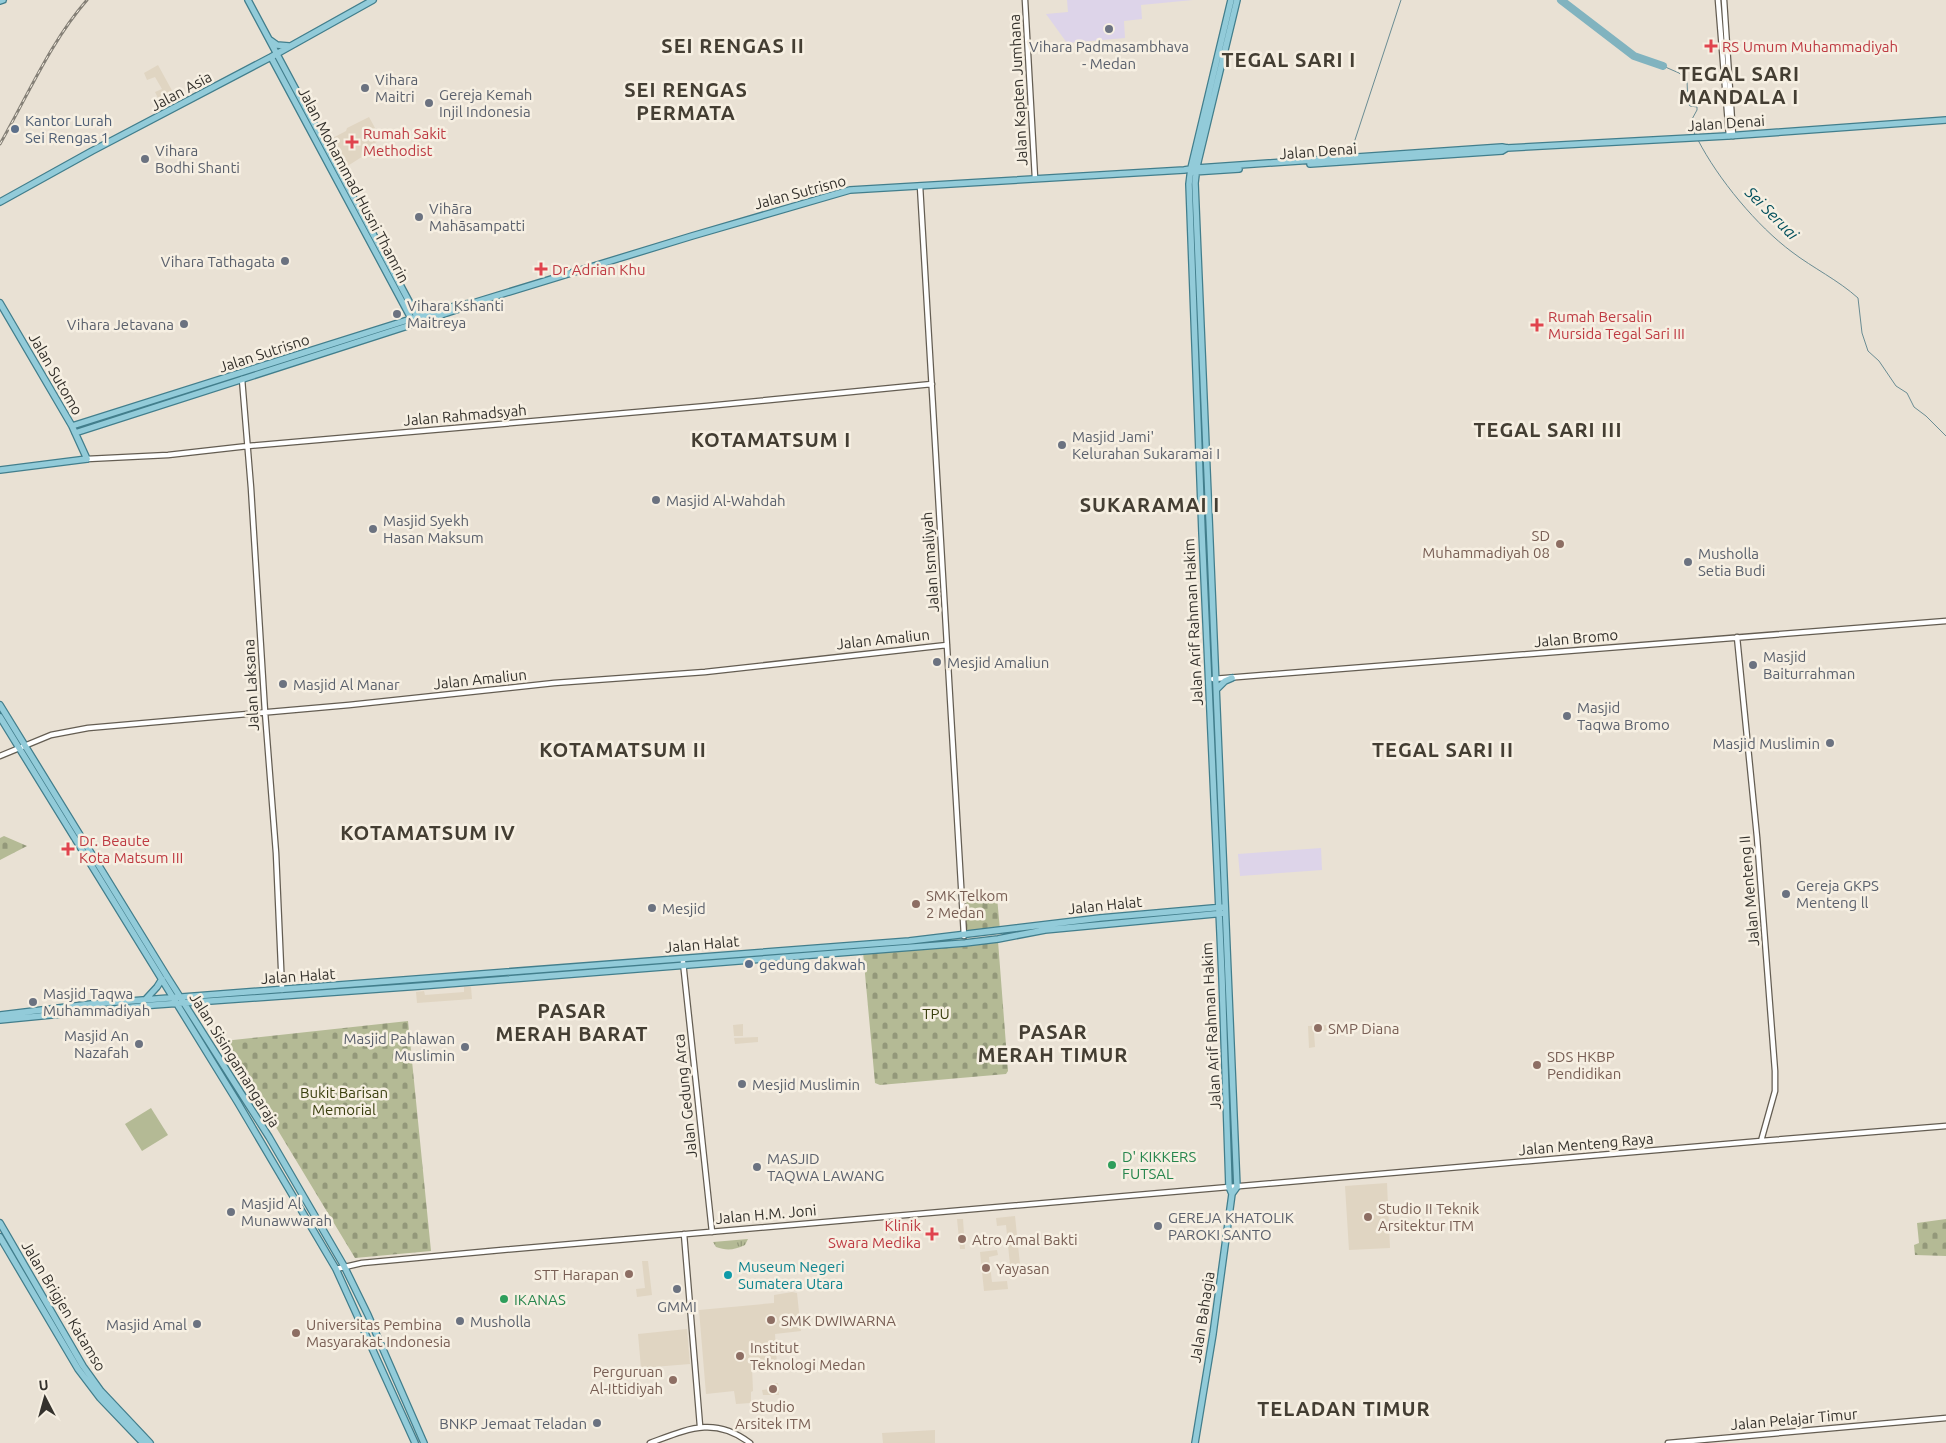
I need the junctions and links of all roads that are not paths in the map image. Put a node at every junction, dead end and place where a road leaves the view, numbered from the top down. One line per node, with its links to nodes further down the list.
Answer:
1 (248, 0): 8 (main road, Jalan Mohammad Husni Thamrin)
2 (373, 0): 9 (main road, Jalan Asia)
3 (1025, 0): 14 (street, Jalan Kapten Jumhana)
4 (1231, 0): 13 (main road, Jalan Arif Rahman Hakim)
5 (1237, 0): 13 (main road, Jalan Arif Rahman Hakim)
6 (1718, 0): 12 (street)
7 (1724, 0): 12 (street)
8 (268, 39): 9 (main road); 10 (main road, Jalan Mohammad Husni Thamrin)
9 (291, 46): 10 (main road, Jalan Asia)
10 (273, 56): 16 (main road, Jalan Asia); 18 (main road, Jalan Mohammad Husni Thamrin)
11 (1946, 120): 12 (main road, Jalan Denai)
12 (1731, 136): 13 (main road, Jalan Denai)
13 (1194, 170): 14 (main road, Jalan Sutrisno); 30 (main road, Jalan Arif Rahman Hakim); 31 (main road, Jalan Arif Rahman Hakim)
14 (1035, 178): 15 (main road, Jalan Sutrisno)
15 (920, 186): 18 (main road, Jalan Sutrisno); 20 (street, Jalan Ismaliyah)
16 (0, 202)
17 (0, 303): 21 (main road, Jalan Sutomo)
18 (416, 320): 19 (main road, Jalan Sutrisno); 21 (main road, Jalan Sutrisno)
19 (242, 379): 22 (main road, Jalan Sutrisno); 23 (street, Jalan Laksana)
20 (932, 384): 23 (street, Jalan Rahmadsyah); 28 (street, Jalan Ismaliyah)
21 (72, 426): 22 (main road, Jalan Sutomo)
22 (75, 433): 24 (main road, Jalan Sutomo)
23 (248, 446): 24 (street, Jalan Rahmadsyah); 34 (street, Jalan Laksana)
24 (87, 459): 25 (main road, Jalan Rahmadsyah)
25 (0, 470)
26 (1946, 621): 27 (street, Jalan Bromo)
27 (1737, 638): 29 (street, Jalan Bromo); 54 (street, Jalan Menteng II)
28 (947, 645): 34 (street, Jalan Amaliun); 41 (street, Jalan Ismaliyah)
29 (1232, 678): 31 (street, Jalan Bromo); 32 (main road)
30 (1209, 679): 31 (street, Jalan Bromo); 38 (main road, Jalan Arif Rahman Hakim)
31 (1217, 679): 32 (main road, Jalan Arif Rahman Hakim)
32 (1217, 689): 39 (main road, Jalan Arif Rahman Hakim)
33 (0, 705): 36 (main road, Jalan Sisingamangaraja)
34 (265, 712): 36 (street, Jalan Amaliun); 44 (street, Jalan Laksana)
35 (0, 717): 36 (main road, Jalan Sisingamangaraja)
36 (22, 748): 37 (street, Jalan Amaliun); 43 (main road, Jalan Sisingamangaraja); 45 (main road, Jalan Sisingamangaraja)
37 (0, 756)
38 (1212, 759): 39 (main road); 40 (main road, Jalan Arif Rahman Hakim)
39 (1219, 759): 40 (main road, Jalan Arif Rahman Hakim)
40 (1221, 910): 41 (main road, Jalan Halat); 42 (main road, Jalan Halat); 57 (main road, Jalan Arif Rahman Hakim); 58 (main road, Jalan Arif Rahman Hakim)
41 (964, 936): 42 (main road, Jalan Halat)
42 (683, 962): 44 (main road, Jalan Halat); 48 (main road, Jalan Halat); 61 (street, Jalan Gedung Arca)
43 (162, 979): 46 (main road); 47 (main road, Jalan Sisingamangaraja)
44 (282, 990): 45 (main road, Jalan Halat)
45 (181, 998): 47 (main road, Jalan Halat); 48 (main road, Jalan Sisingamangaraja)
46 (145, 1000): 47 (main road); 49 (main road)
47 (175, 1001): 48 (main road, Jalan Halat); 50 (main road); 52 (main road, Jalan Sisingamangaraja)
48 (185, 1004): 51 (main road, Jalan Sisingamangaraja)
49 (0, 1014)
50 (0, 1020)
51 (244, 1098): 52 (main road); 55 (main road, Jalan Sisingamangaraja)
52 (238, 1102): 56 (main road, Jalan Sisingamangaraja)
53 (1946, 1126): 54 (street, Jalan Menteng Raya)
54 (1761, 1141): 58 (street, Jalan Menteng Raya)
55 (289, 1172): 56 (main road); 64 (main road, Jalan Sisingamangaraja)
56 (282, 1177): 65 (main road, Jalan Sisingamangaraja)
57 (1229, 1187): 58 (street, Jalan Menteng Raya); 59 (main road); 61 (street, Jalan H.M. Joni)
58 (1237, 1187): 59 (main road, Jalan Bahagia)
59 (1232, 1194): 75 (main road, Jalan Bahagia)
60 (0, 1223): 66 (main road, Jalan Brigjen Katamso)
61 (712, 1232): 62 (street, Jalan H.M. Joni)
62 (684, 1234): 64 (street, Jalan H.M. Joni); 68 (street)
63 (0, 1237): 66 (main road, Jalan Brigjen Katamso)
64 (344, 1266): 65 (street, Jalan H.M. Joni); 72 (main road, Jalan Sisingamangaraja)
65 (336, 1269): 71 (main road, Jalan Sisingamangaraja)
66 (49, 1314): 69 (main road, Jalan Brigjen Katamso); 70 (main road, Jalan Brigjen Katamso)
67 (1946, 1418): 76 (street, Jalan Pelajar Timur)
68 (700, 1426): 73 (street); 74 (street)
69 (143, 1443)
70 (150, 1443)
71 (414, 1443)
72 (424, 1443)
73 (650, 1443)
74 (750, 1443)
75 (1195, 1443)
76 (1668, 1443)

